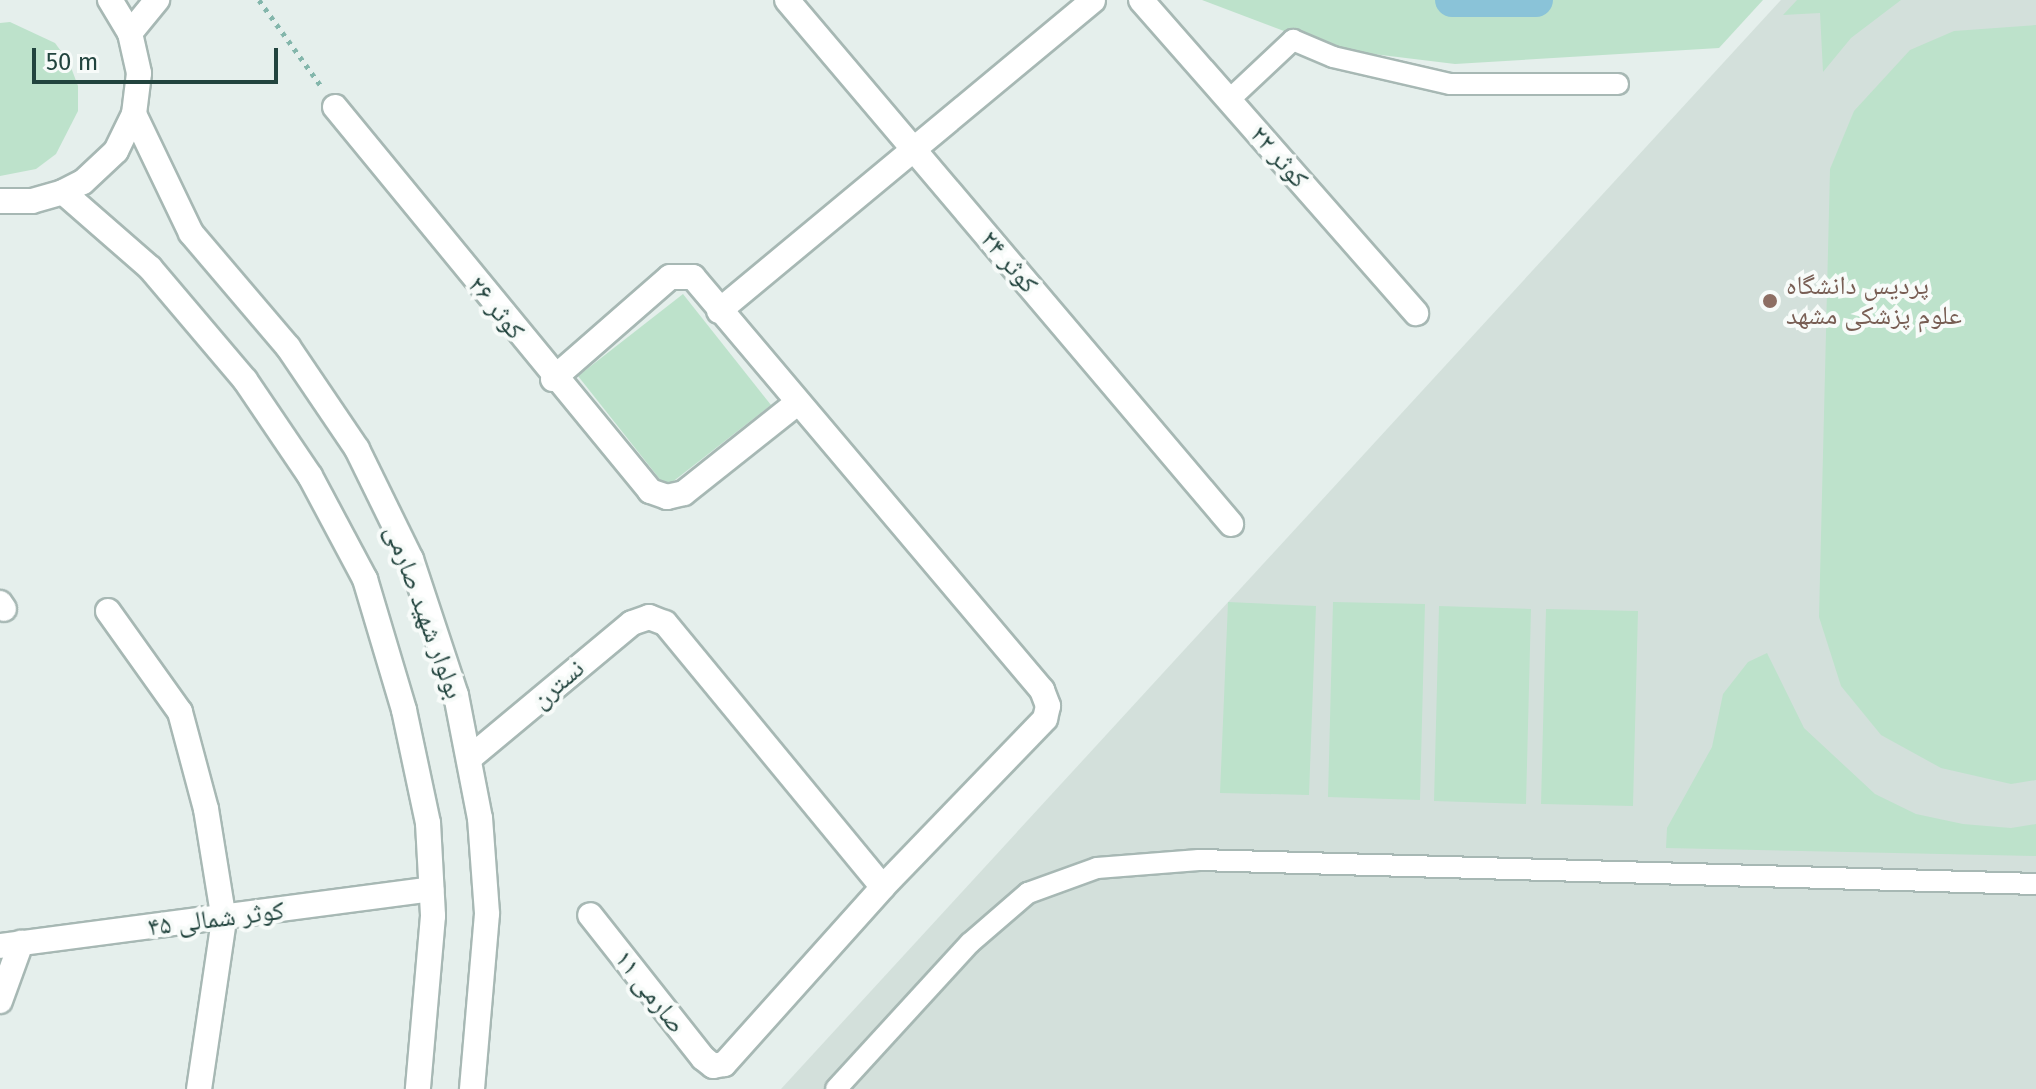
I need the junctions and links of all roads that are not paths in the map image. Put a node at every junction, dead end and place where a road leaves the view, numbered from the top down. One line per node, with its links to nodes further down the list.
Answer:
1 (110, 0): 6 (street)
2 (157, 0): 6 (street)
3 (787, 0): 11 (street, کوثر ۲۴)
4 (1093, 0): 11 (street)
5 (1141, 0): 8 (street, کوثر ۲۲)
6 (130, 33): 10 (street)
7 (1618, 84): 8 (lane)
8 (1229, 100): 15 (street, کوثر ۲۲)
9 (335, 107): 16 (street, کوثر ۲۶)
10 (134, 114): 12 (street); 20 (street, بولوار شهید صارمی)
11 (914, 149): 14 (street); 18 (street, کوثر ۲۴)
12 (63, 192): 13 (street); 23 (street, بولوار شهید صارمی)
13 (0, 201)
14 (719, 311): 16 (street); 17 (street)
15 (1416, 313)
16 (553, 379): 17 (street, کوثر ۲۶)
17 (796, 404): 22 (street)
18 (1231, 524)
19 (108, 611): 25 (street)
20 (471, 757): 22 (street, نسترن); 30 (street, بولوار شهید صارمی)
21 (2036, 884): 31 (lane)
22 (883, 887): 24 (street, صارمی ۱۱)
23 (431, 889): 25 (street, کوثر شمالی ۴۵); 29 (street, بولوار شهید صارمی)
24 (590, 915)
25 (224, 920): 26 (street, کوثر شمالی ۴۵); 28 (street)
26 (10, 945): 27 (street)
27 (0, 1001)
28 (199, 1089)
29 (418, 1089)
30 (472, 1089)
31 (836, 1089)

